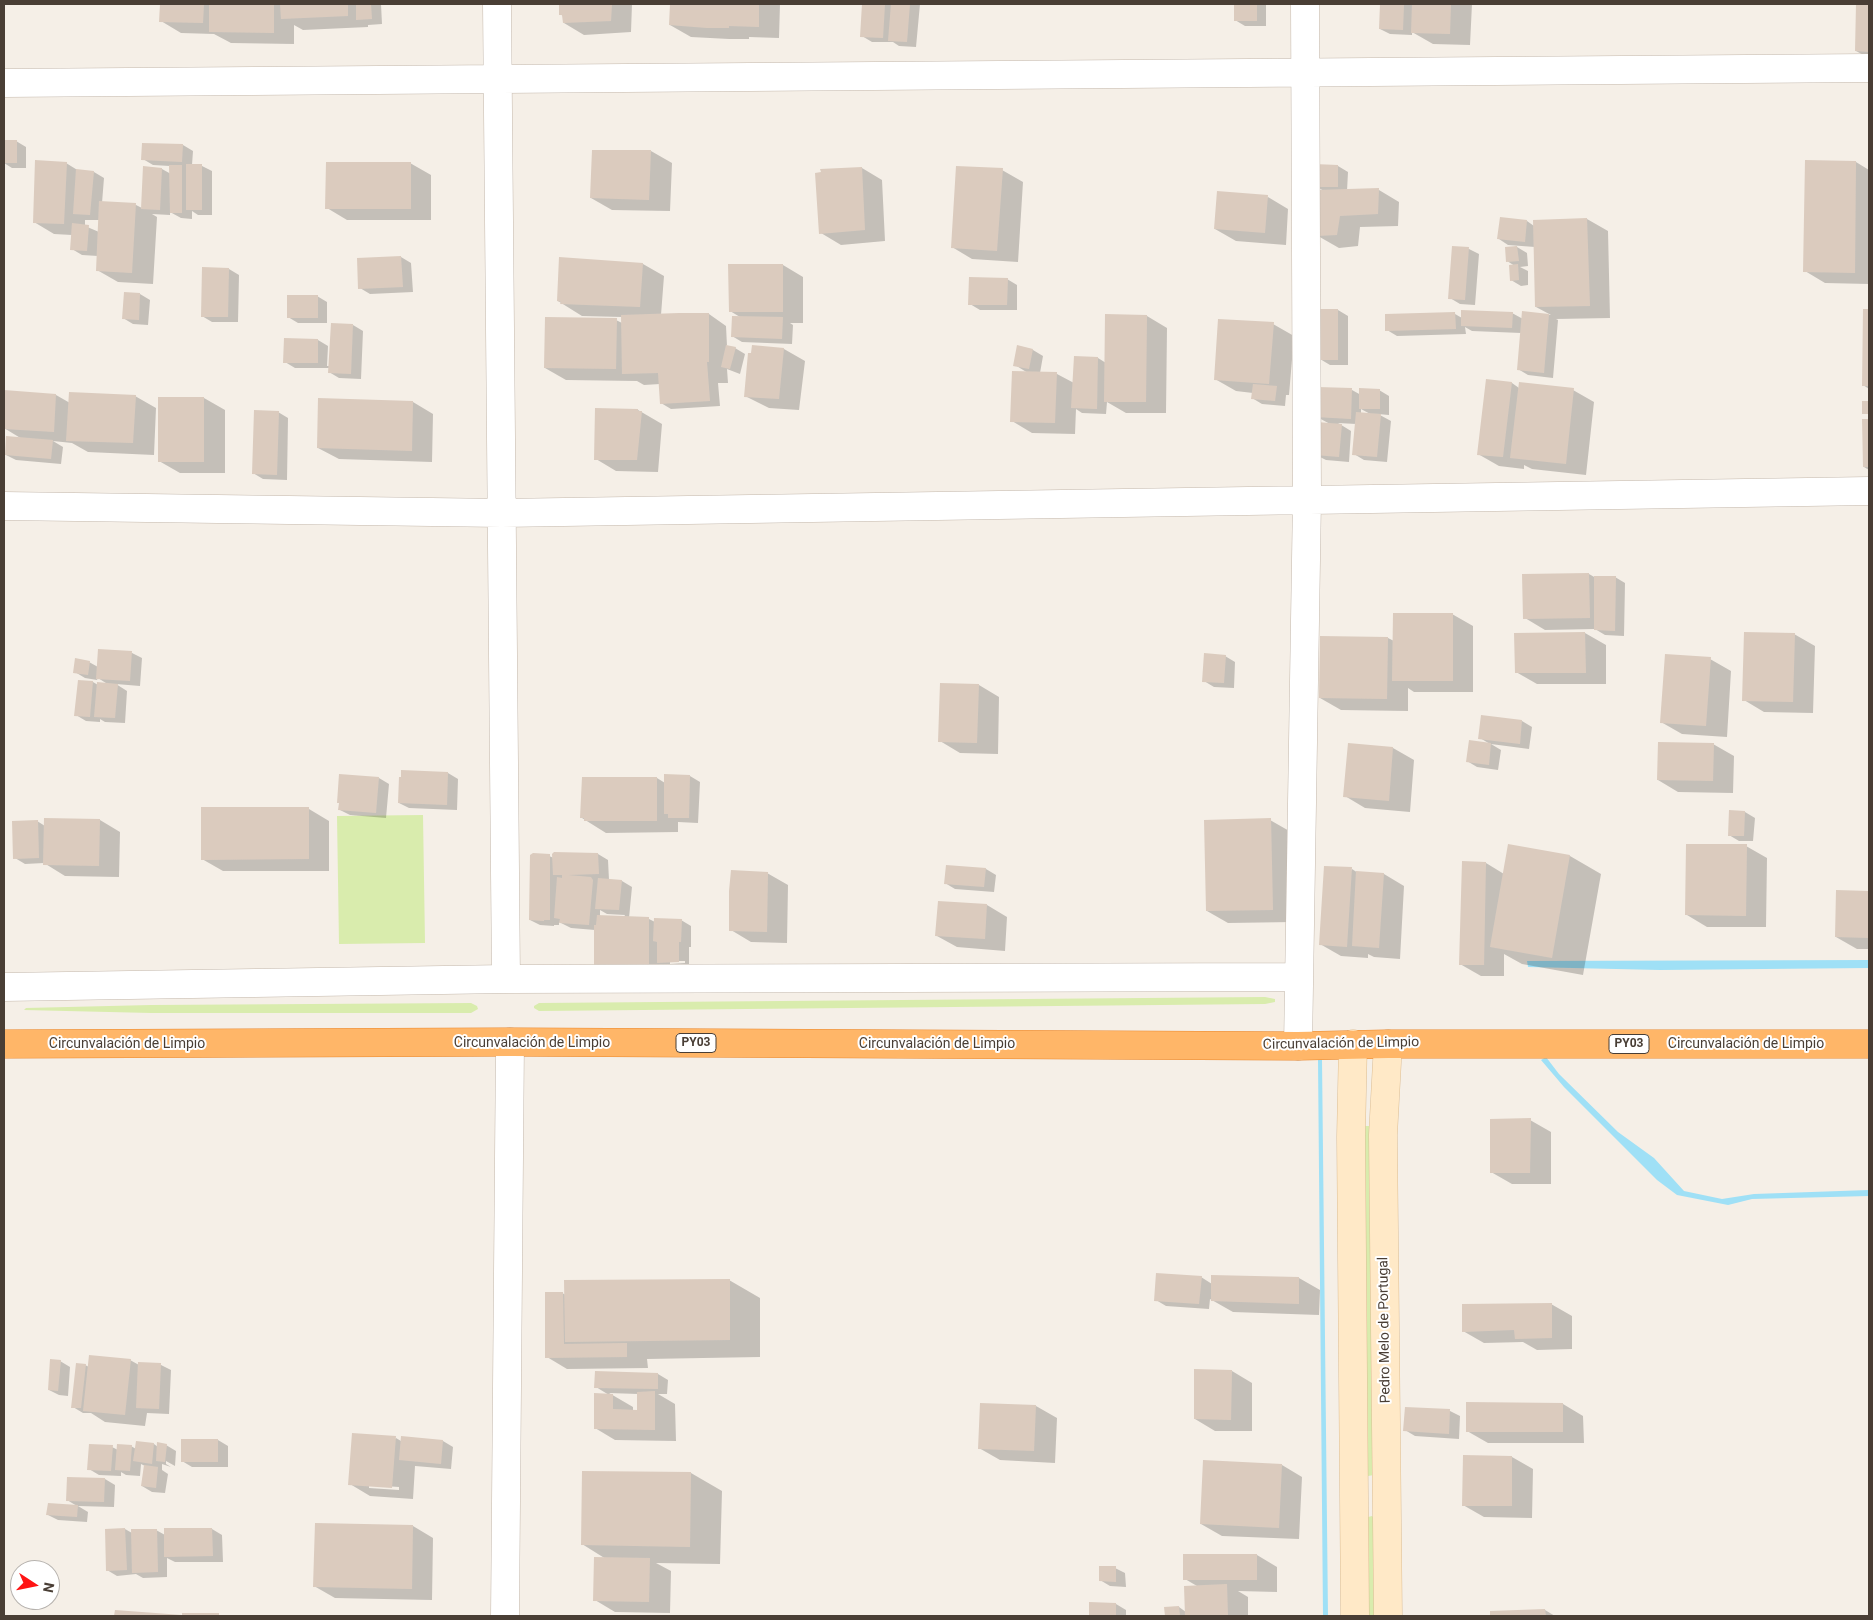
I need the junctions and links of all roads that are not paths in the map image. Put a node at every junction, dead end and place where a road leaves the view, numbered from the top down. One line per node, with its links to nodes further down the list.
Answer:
1 (497, 4): 5 (street)
2 (1306, 4): 4 (street)
3 (1869, 68): 4 (street)
4 (1306, 72): 5 (street); 8 (street)
5 (497, 78): 6 (street); 10 (street)
6 (4, 83)
7 (1869, 491): 8 (street)
8 (1307, 499): 10 (street); 11 (street)
9 (4, 506): 10 (street)
10 (502, 513): 12 (street)
11 (1299, 977): 12 (street); 19 (street)
12 (506, 979): 13 (street)
13 (4, 987)
14 (510, 1042): 15 (highway, Circunvalación de Limpio / PY03); 19 (highway, Circunvalación de Limpio / PY03); 20 (street)
15 (4, 1044)
16 (1353, 1044): 17 (highway, Circunvalación de Limpio / PY03); 19 (highway, Circunvalación de Limpio / PY03); 21 (street)
17 (1388, 1044): 18 (highway, Circunvalación de Limpio / PY03); 22 (street, Pedro Melo de Portugal)
18 (1869, 1044)
19 (1298, 1046)
20 (505, 1616)
21 (1355, 1616)
22 (1388, 1616)

